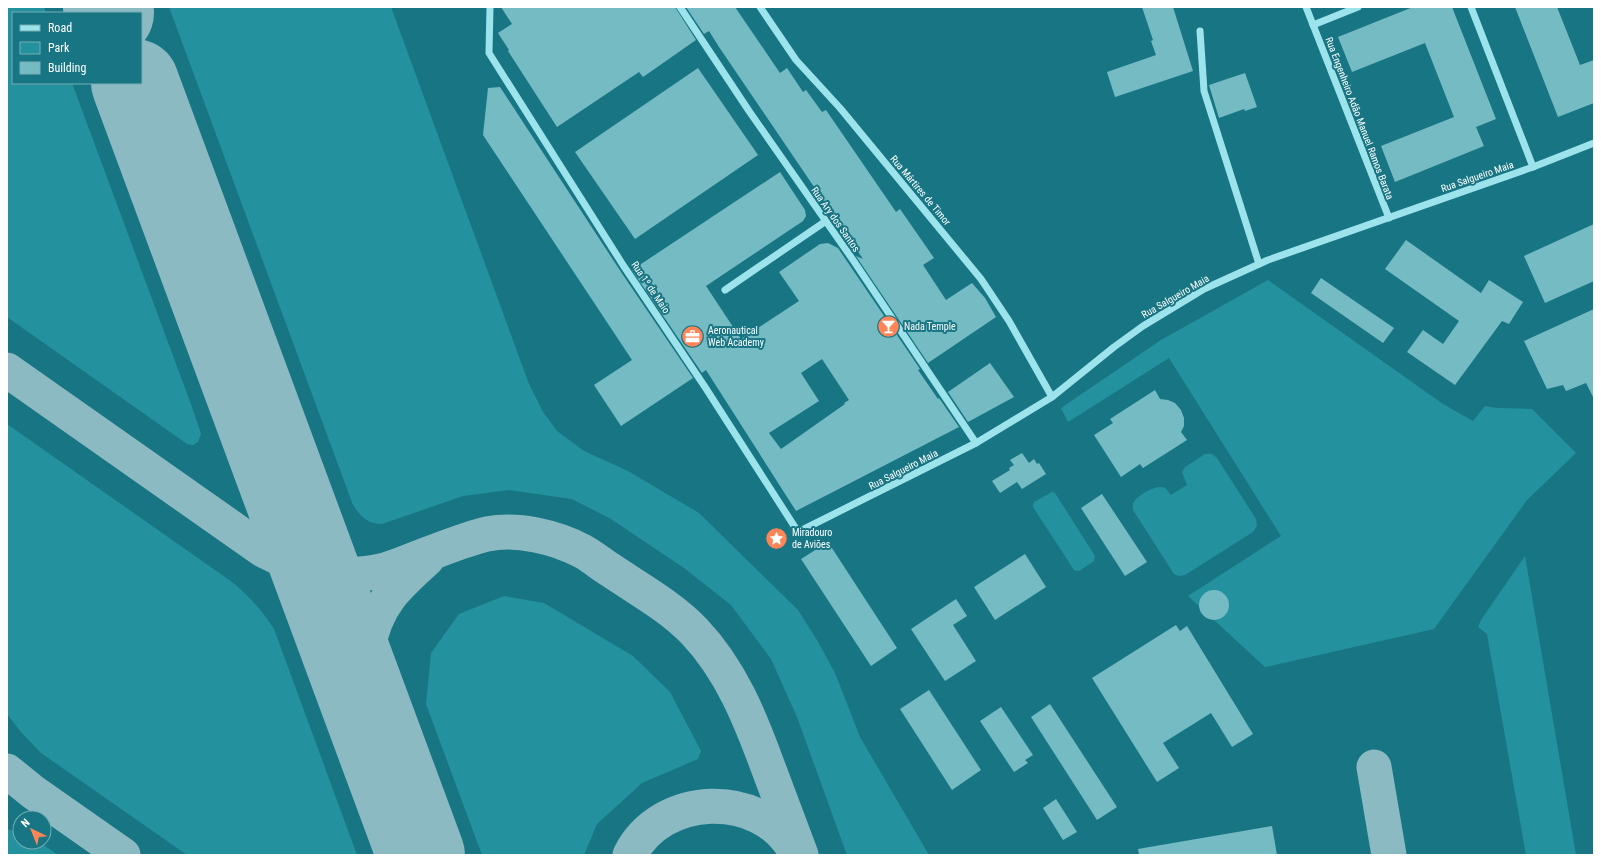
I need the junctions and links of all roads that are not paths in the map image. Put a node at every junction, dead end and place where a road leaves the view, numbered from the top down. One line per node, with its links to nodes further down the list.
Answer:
1 (490, 7): 17 (street, Rua 1º de Maio)
2 (680, 7): 12 (street, Rua Ary dos Santos)
3 (760, 7): 15 (street, Rua Mártires de Timor)
4 (1306, 7): 7 (street, Rua Engenheiro Adão Manuel Ramos Barata)
5 (1358, 7): 7 (street)
6 (1471, 7): 10 (street)
7 (1313, 25): 11 (street, Rua Engenheiro Adão Manuel Ramos Barata)
8 (1200, 31): 13 (street)
9 (1594, 143): 10 (street, Rua Salgueiro Maia)
10 (1534, 167): 11 (street, Rua Salgueiro Maia)
11 (1389, 218): 13 (street, Rua Salgueiro Maia)
12 (826, 222): 14 (street); 16 (street, Rua Ary dos Santos)
13 (1259, 264): 15 (street, Rua Salgueiro Maia)
14 (725, 290)
15 (1052, 397): 16 (street, Rua Salgueiro Maia)
16 (976, 443): 17 (street, Rua Salgueiro Maia)
17 (798, 532)

